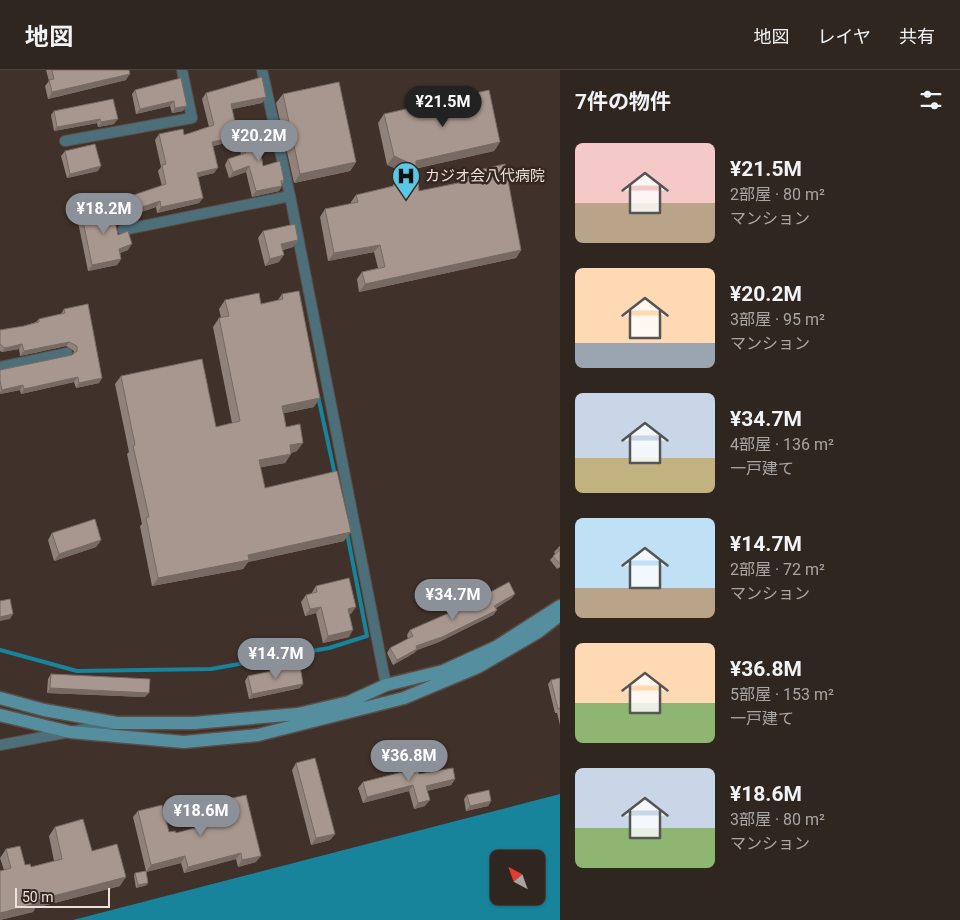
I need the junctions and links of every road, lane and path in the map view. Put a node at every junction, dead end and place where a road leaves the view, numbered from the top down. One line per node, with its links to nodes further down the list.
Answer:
1 (182, 70): 3 (street)
2 (262, 70): 4 (street)
3 (65, 141)
4 (290, 196): 5 (street); 10 (street)
5 (123, 230)
6 (67, 353): 7 (street)
7 (0, 367)
8 (560, 606): 10 (street)
9 (560, 615): 14 (street)
10 (386, 685): 13 (street)
11 (0, 698): 13 (street)
12 (0, 715): 14 (street)
13 (117, 723): 14 (street)
14 (70, 732): 15 (street)
15 (0, 745)

